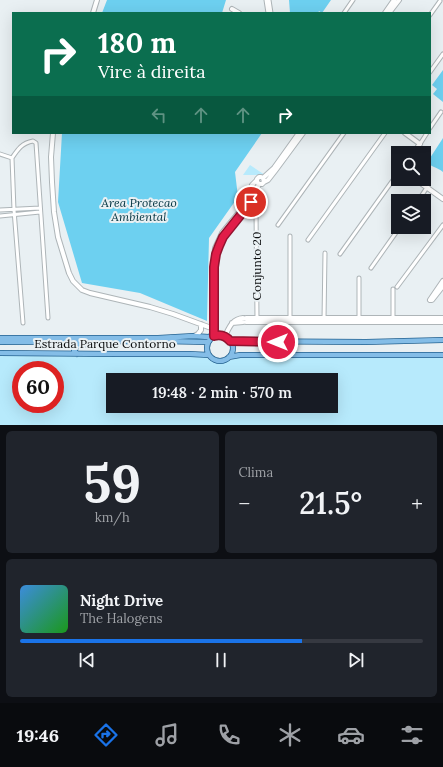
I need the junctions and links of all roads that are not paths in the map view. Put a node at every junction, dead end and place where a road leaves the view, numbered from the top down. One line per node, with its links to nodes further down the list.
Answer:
1 (97, 0): 7 (street)
2 (268, 0): 8 (street)
3 (353, 0): 9 (street)
4 (394, 0): 10 (street)
5 (399, 0): 11 (street)
6 (440, 1): 12 (street)
7 (93, 12)
8 (269, 12)
9 (345, 12)
10 (386, 12)
11 (390, 12)
12 (431, 14)
13 (443, 54): 14 (street)
14 (431, 71)
15 (441, 112): 16 (street)
16 (431, 127)
17 (53, 134): 62 (street)
18 (298, 134): 26 (street)
19 (302, 134): 26 (street)
20 (343, 134): 40 (street)
21 (385, 134): 44 (street)
22 (404, 134): 25 (street)
23 (406, 134): 25 (street)
24 (426, 134): 25 (street)
25 (419, 144)
26 (288, 151): 63 (street)
27 (0, 154): 28 (street)
28 (12, 158): 33 (street); 35 (street)
29 (391, 183): 46 (street)
30 (428, 187): 31 (street); 32 (street)
31 (423, 194)
32 (443, 198)
33 (40, 208): 35 (street); 37 (street)
34 (0, 210): 35 (street)
35 (14, 210): 38 (street)
36 (256, 210): 55 (street, Conjunto 20)
37 (40, 212): 38 (street); 53 (street)
38 (15, 214): 39 (street); 61 (street)
39 (0, 216)
40 (278, 225)
41 (443, 225): 51 (street)
42 (395, 234): 47 (street)
43 (290, 236): 56 (street)
44 (308, 240)
45 (325, 253): 57 (street)
46 (340, 254)
47 (371, 268)
48 (359, 278): 58 (street)
49 (443, 281): 50 (street)
50 (443, 286)
51 (397, 287)
52 (393, 289): 59 (street)
53 (48, 318)
54 (443, 318): 59 (street)
55 (257, 320): 56 (street); 65 (street)
56 (290, 320): 57 (street)
57 (324, 320): 58 (street)
58 (360, 320): 59 (street)
59 (393, 320): 60 (street)
60 (443, 322)
61 (23, 323)
62 (201, 324): 63 (street); 64 (street)
63 (214, 332): 64 (main road); 65 (main road); 73 (main road)
64 (193, 336): 67 (main road)
65 (224, 336): 69 (main road)
66 (0, 338): 67 (main road)
67 (160, 338): 72 (main road)
68 (443, 340): 69 (main road)
69 (230, 341): 78 (main road)
70 (0, 342): 71 (main road, Estrada Parque Contorno)
71 (90, 342): 72 (main road, Estrada Parque Contorno); 75 (main road)
72 (138, 342): 73 (main road, Estrada Parque Contorno)
73 (208, 342): 76 (main road)
74 (0, 353): 75 (main road, Estrada Parque Contorno)
75 (77, 354): 76 (main road, Estrada Parque Contorno)
76 (209, 355): 78 (main road)
77 (443, 355): 78 (main road)
78 (229, 357)

